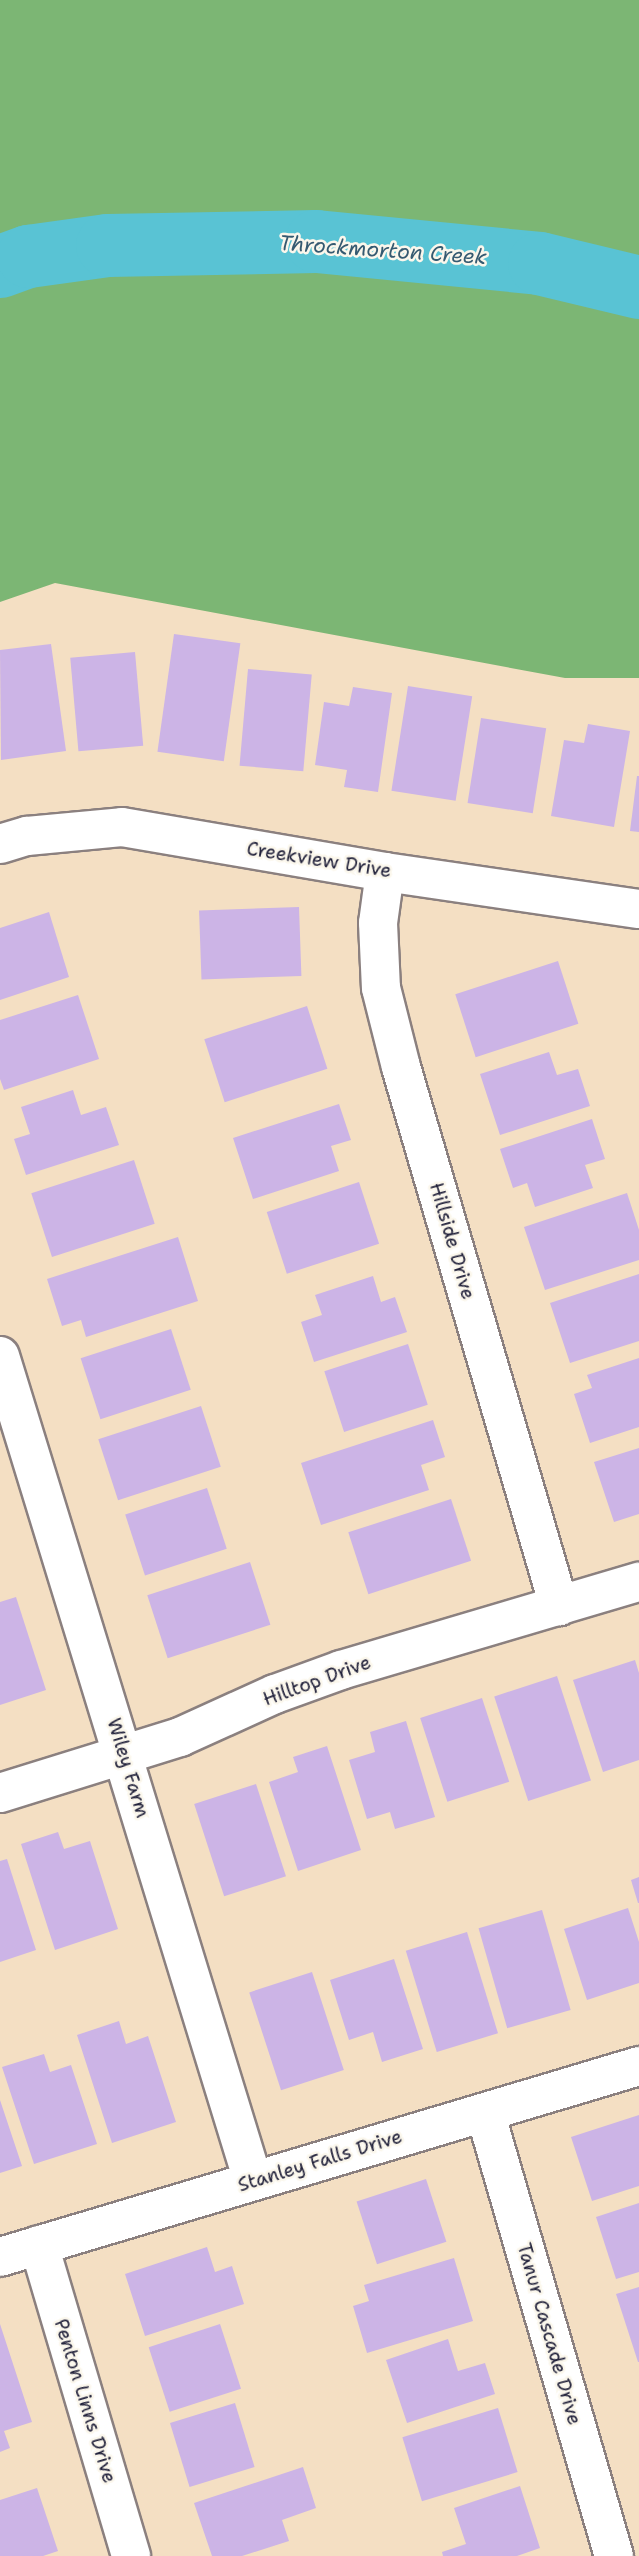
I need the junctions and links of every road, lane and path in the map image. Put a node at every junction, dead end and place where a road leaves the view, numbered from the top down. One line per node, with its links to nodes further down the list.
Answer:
1 (0, 844): 2 (street, Creekview Drive)
2 (385, 872): 3 (street, Creekview Drive); 6 (street, Hillside Drive)
3 (639, 909)
4 (0, 1356): 7 (street, Wiley Farm)
5 (639, 1582): 6 (street, Hilltop Drive)
6 (559, 1605): 7 (street, Hilltop Drive)
7 (124, 1756): 8 (street, Hilltop Drive); 11 (street, Wiley Farm)
8 (0, 1793)
9 (639, 2066): 10 (street, Stanley Falls Drive)
10 (485, 2112): 11 (street, Stanley Falls Drive); 15 (street, Tanur Cascade Drive)
11 (253, 2181): 12 (street, Stanley Falls Drive)
12 (38, 2245): 13 (street, Stanley Falls Drive); 14 (street, Penton Linns Drive)
13 (0, 2257)
14 (131, 2556)
15 (614, 2556)

